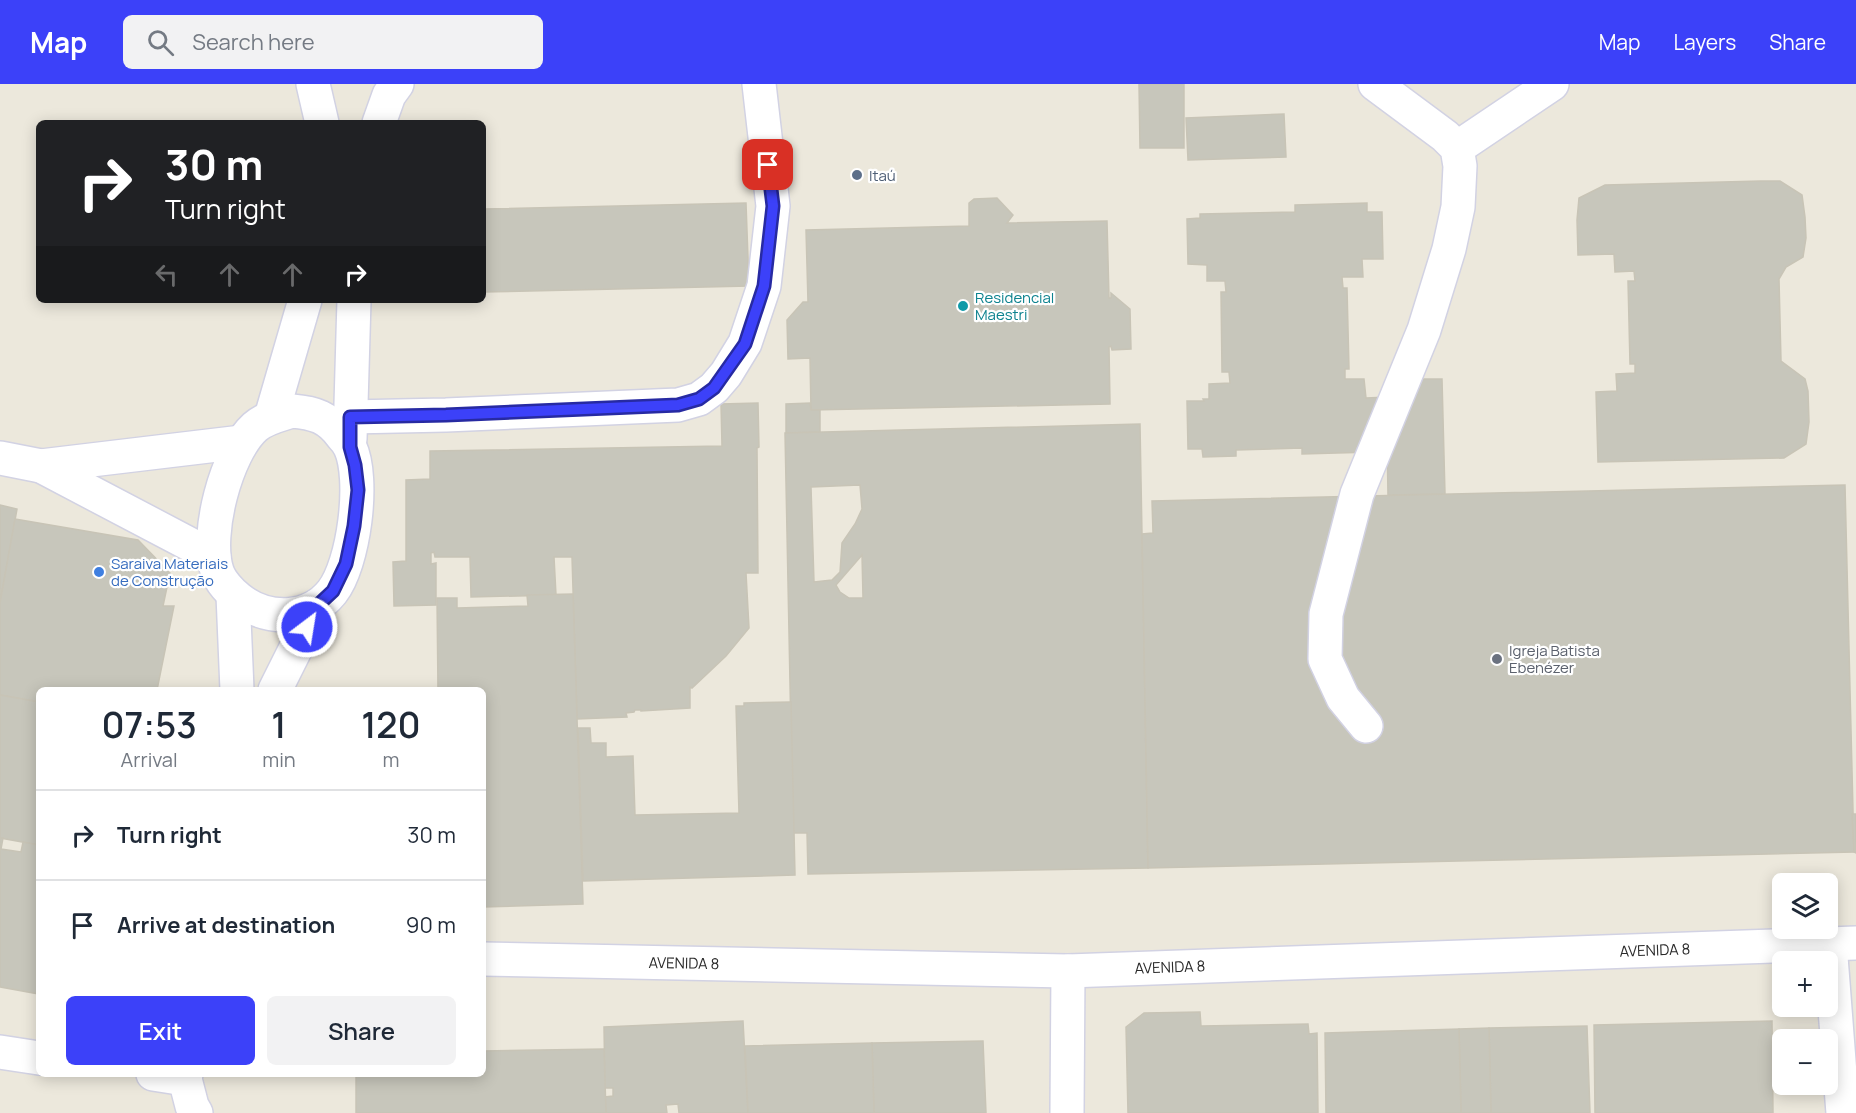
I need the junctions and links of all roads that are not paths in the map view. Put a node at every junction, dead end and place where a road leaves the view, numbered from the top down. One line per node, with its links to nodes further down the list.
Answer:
1 (313, 84): 6 (street)
2 (397, 84): 7 (street)
3 (759, 84): 12 (street)
4 (1375, 84): 8 (street)
5 (1552, 84): 8 (street)
6 (321, 120)
7 (380, 120)
8 (1457, 148): 21 (street)
9 (304, 303): 11 (street)
10 (354, 303): 12 (street)
11 (271, 417): 12 (street); 13 (street)
12 (350, 432): 18 (street)
13 (242, 442): 15 (street); 16 (street)
14 (0, 458): 15 (street)
15 (41, 466): 16 (street)
16 (214, 557): 17 (street)
17 (233, 595): 18 (street); 19 (street)
18 (317, 606): 20 (street)
19 (237, 687)
20 (276, 687)
21 (1366, 726)
22 (1843, 943): 24 (street, AVENIDA 8); 30 (street)
23 (486, 959): 24 (street, AVENIDA 8)
24 (1068, 971): 29 (street)
25 (0, 1052): 26 (street)
26 (36, 1058)
27 (186, 1077): 28 (street)
28 (196, 1113)
29 (1067, 1113)
30 (1843, 1113)

